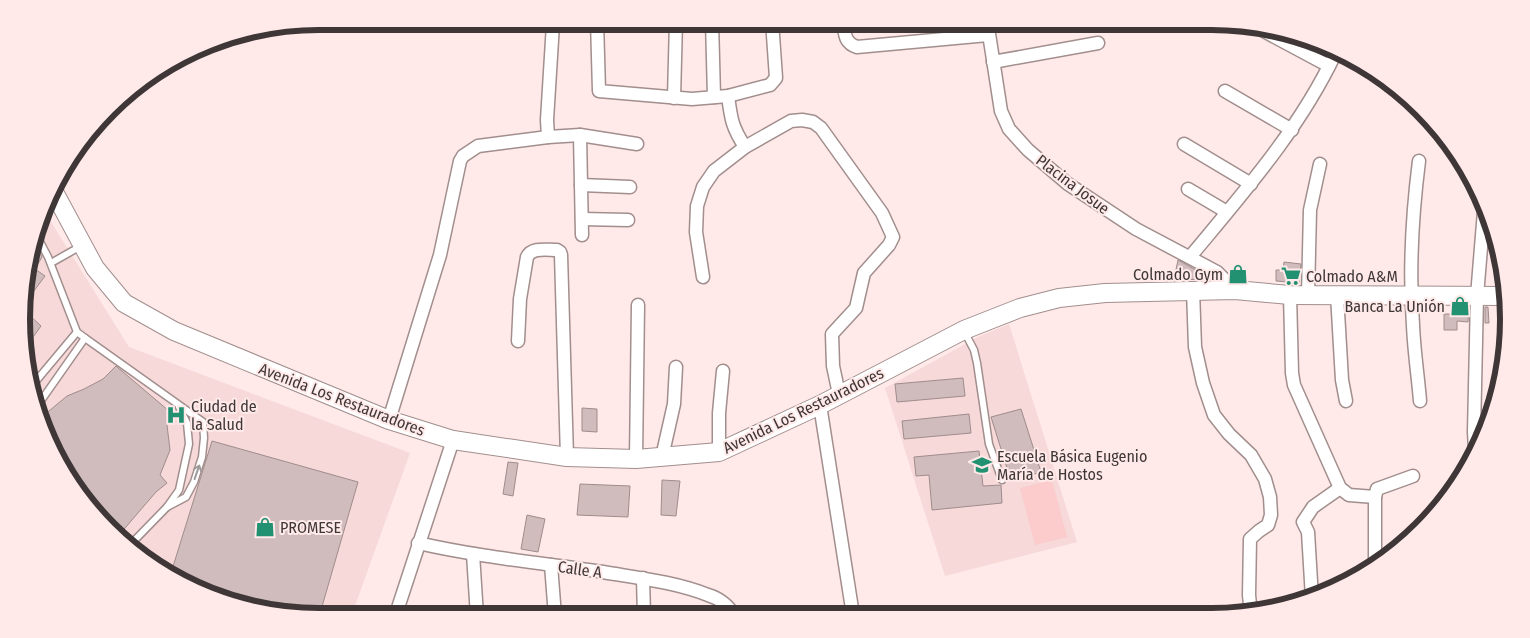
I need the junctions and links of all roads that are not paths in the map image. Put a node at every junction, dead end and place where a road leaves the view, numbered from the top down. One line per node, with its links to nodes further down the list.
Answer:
1 (553, 30): 20 (street)
2 (597, 30): 17 (street)
3 (676, 30): 17 (street)
4 (712, 30): 16 (street)
5 (773, 30): 15 (street)
6 (845, 30): 8 (street)
7 (988, 30): 8 (street, Placina Josue)
8 (988, 35): 12 (street, Placina Josue)
9 (1277, 38): 13 (street)
10 (1098, 43): 12 (street)
11 (1333, 57): 13 (street)
12 (993, 62): 38 (street, Placina Josue)
13 (1329, 66): 18 (street)
14 (1225, 91): 18 (street)
15 (728, 96): 16 (street); 23 (street)
16 (714, 97): 17 (street)
17 (674, 98)
18 (1292, 130): 26 (street)
19 (580, 135): 20 (street); 21 (street); 27 (street)
20 (548, 137): 63 (street)
21 (637, 144)
22 (1184, 144): 26 (street)
23 (745, 147): 40 (street); 57 (street)
24 (1419, 161): 46 (street)
25 (1320, 164): 44 (street)
26 (1251, 184): 31 (street)
27 (582, 185): 28 (street); 32 (street)
28 (630, 186)
29 (1188, 189): 31 (street)
30 (57, 198): 37 (street, Avenida Los Restauradores)
31 (1227, 212): 38 (street)
32 (582, 219): 33 (street); 35 (street)
33 (628, 220)
34 (1483, 221): 47 (street)
35 (582, 235)
36 (40, 243): 39 (lane)
37 (82, 245): 39 (lane); 63 (street, Avenida Los Restauradores)
38 (1190, 257): 42 (street, Placina Josue)
39 (50, 263): 51 (lane)
40 (703, 277)
41 (1194, 290): 42 (street, Avenida Los Restauradores); 50 (street, Avenida Los Restauradores); 82 (street)
42 (1235, 290): 43 (street, Avenida Los Restauradores)
43 (1290, 295): 44 (street, Avenida Los Restauradores); 72 (street)
44 (1308, 295): 45 (street, Avenida Los Restauradores)
45 (1337, 296): 46 (street, Avenida Los Restauradores); 59 (street)
46 (1412, 296): 47 (street, Avenida Los Restauradores); 60 (street)
47 (1477, 296): 48 (street, Avenida Los Restauradores); 64 (street)
48 (1499, 296)
49 (638, 305): 69 (street)
50 (964, 330): 57 (street, Avenida Los Restauradores); 71 (lane)
51 (77, 332): 52 (lane); 56 (lane)
52 (85, 338): 58 (lane); 62 (lane)
53 (518, 341): 68 (street)
54 (676, 366): 67 (street)
55 (723, 371): 66 (street)
56 (37, 380)
57 (839, 394): 61 (street, Avenida Los Restauradores)
58 (42, 400)
59 (1346, 401)
60 (1420, 401)
61 (820, 405): 66 (street, Avenida Los Restauradores); 88 (street)
62 (178, 406): 74 (lane); 74 (lane, one-way to 62)
63 (389, 420): 65 (street, Avenida Los Restauradores)
64 (1474, 438)
65 (453, 440): 68 (street, Avenida Los Restauradores); 76 (street)
66 (720, 452): 67 (street, Avenida Los Restauradores)
67 (662, 457): 69 (street, Avenida Los Restauradores)
68 (567, 458): 69 (street, Avenida Los Restauradores)
69 (636, 459)
70 (1412, 476): 73 (street)
71 (1002, 480)
72 (1340, 488): 73 (street); 81 (street)
73 (1375, 497): 78 (street)
74 (167, 507): 75 (lane)
75 (134, 541)
76 (418, 543): 77 (street, Calle A); 83 (street)
77 (473, 554): 79 (street, Calle A); 84 (street)
78 (1375, 557)
79 (551, 565): 80 (street, Calle A); 85 (street)
80 (643, 578): 86 (street); 87 (street, Calle A)
81 (1312, 590)
82 (1250, 606)
83 (398, 608)
84 (476, 608)
85 (554, 608)
86 (644, 608)
87 (730, 608)
88 (852, 608)

